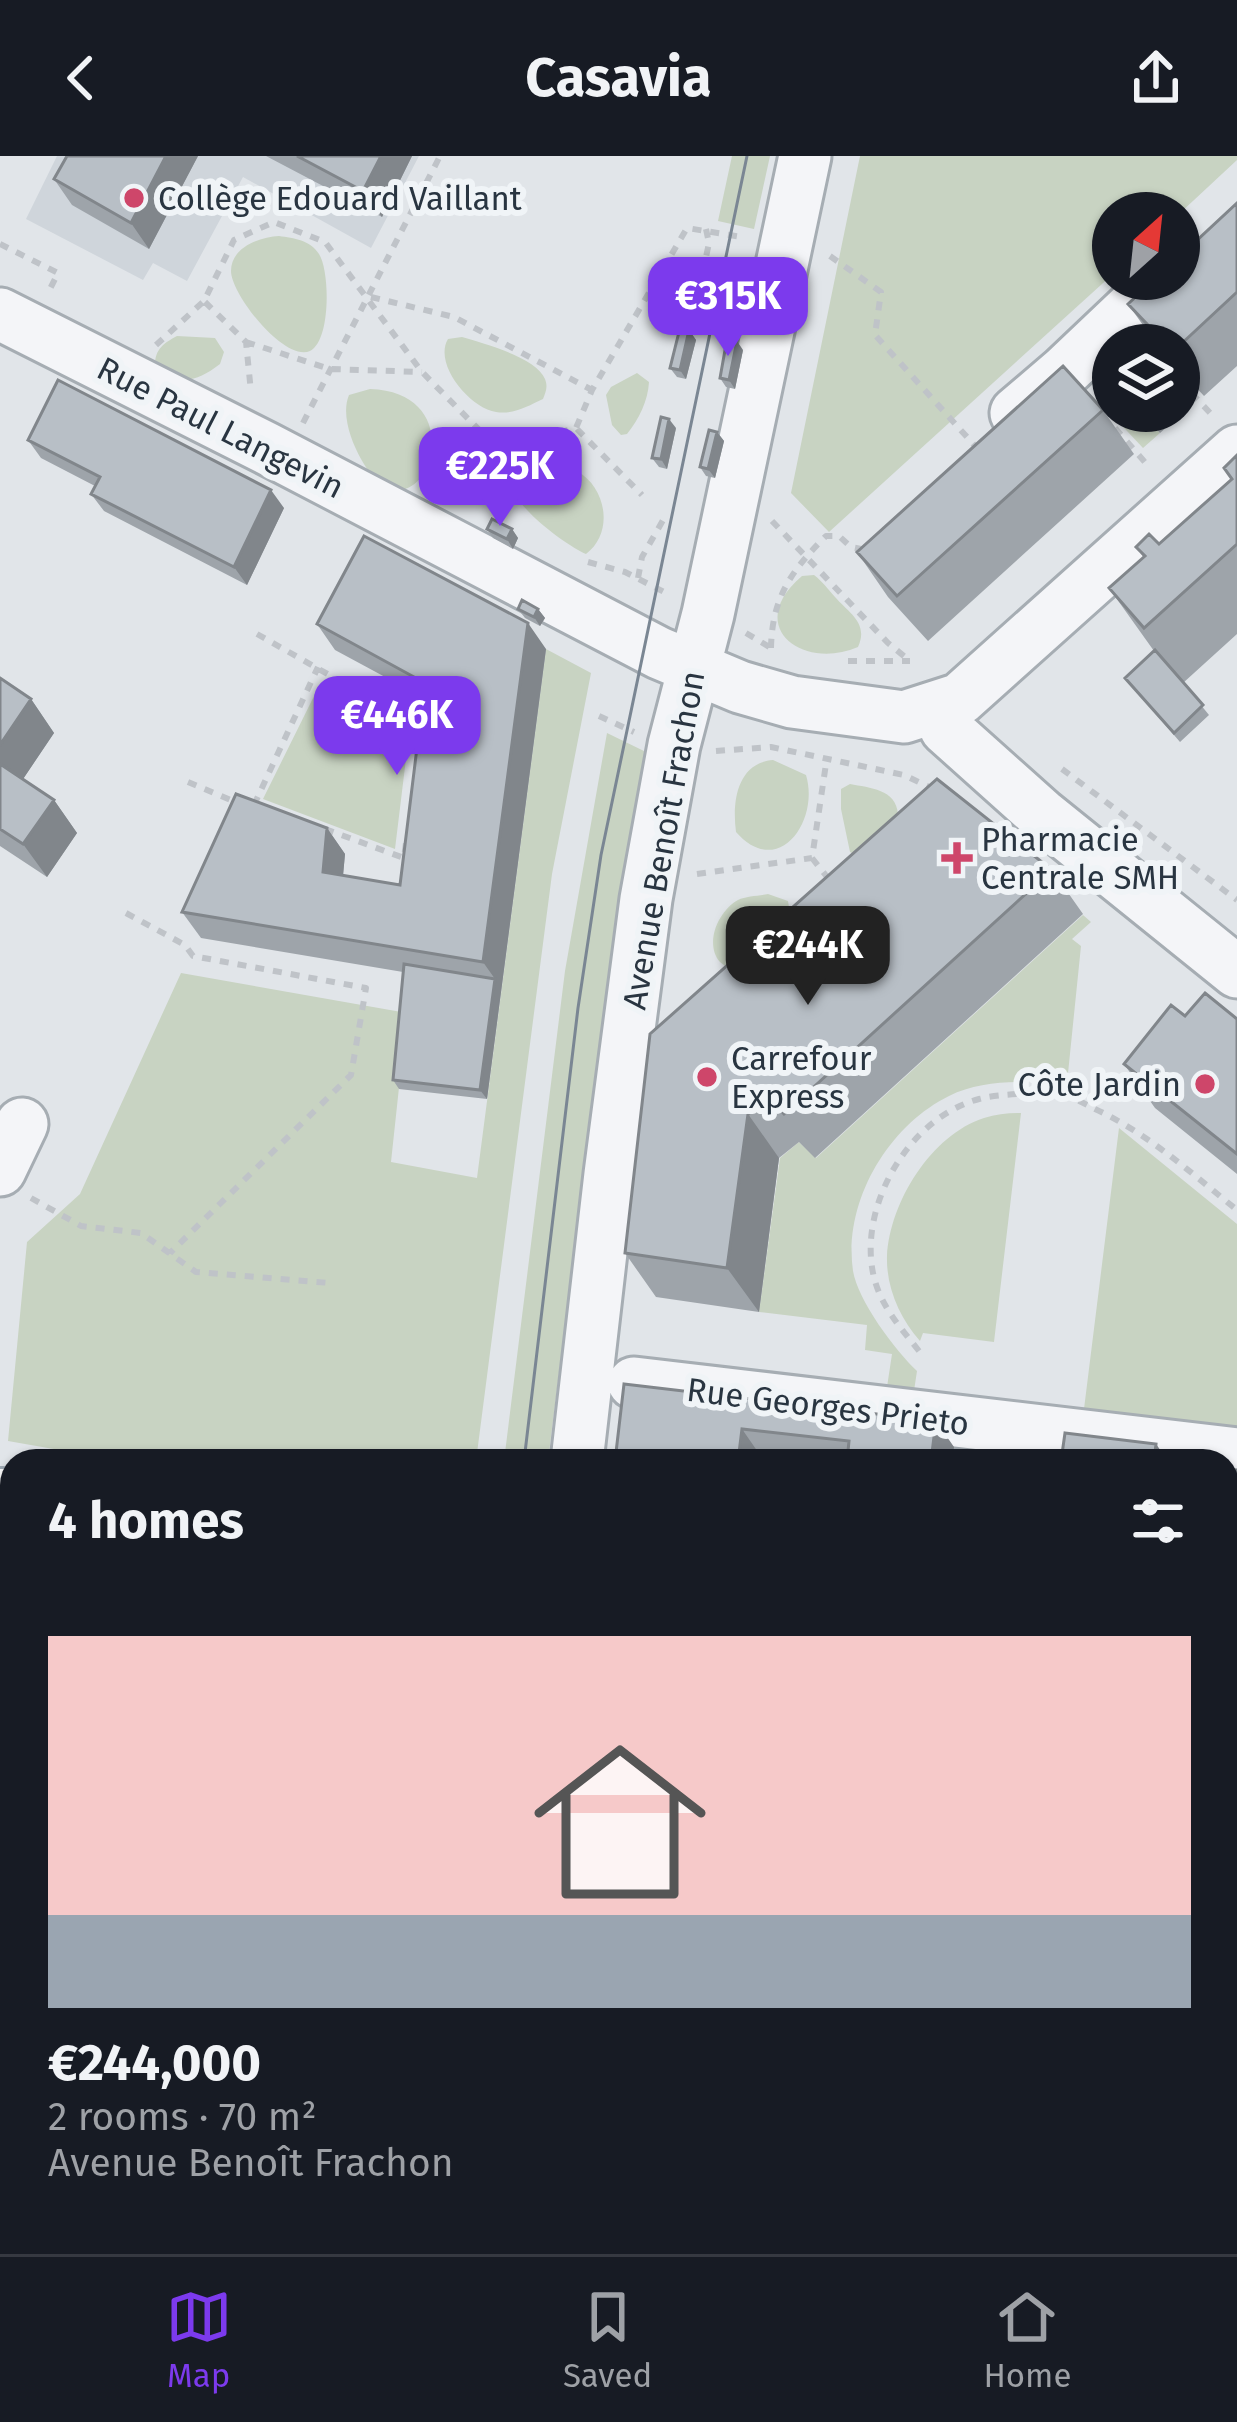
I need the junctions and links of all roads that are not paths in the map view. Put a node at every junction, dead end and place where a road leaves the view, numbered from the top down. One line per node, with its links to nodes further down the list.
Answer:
1 (805, 156): 6 (street, Avenue Benoît Frachon)
2 (1139, 300): 5 (street)
3 (22, 307): 6 (street, Rue Paul Langevin)
4 (1230, 439): 7 (street)
5 (976, 447)
6 (693, 668): 7 (street, Rue Paul Langevin); 12 (street, Avenue Benoît Frachon)
7 (936, 708): 8 (street)
8 (1237, 972)
9 (22, 1124): 10 (street)
10 (0, 1170)
11 (634, 1383): 13 (street, Rue Georges Prieto)
12 (579, 1449)
13 (1195, 1449)

